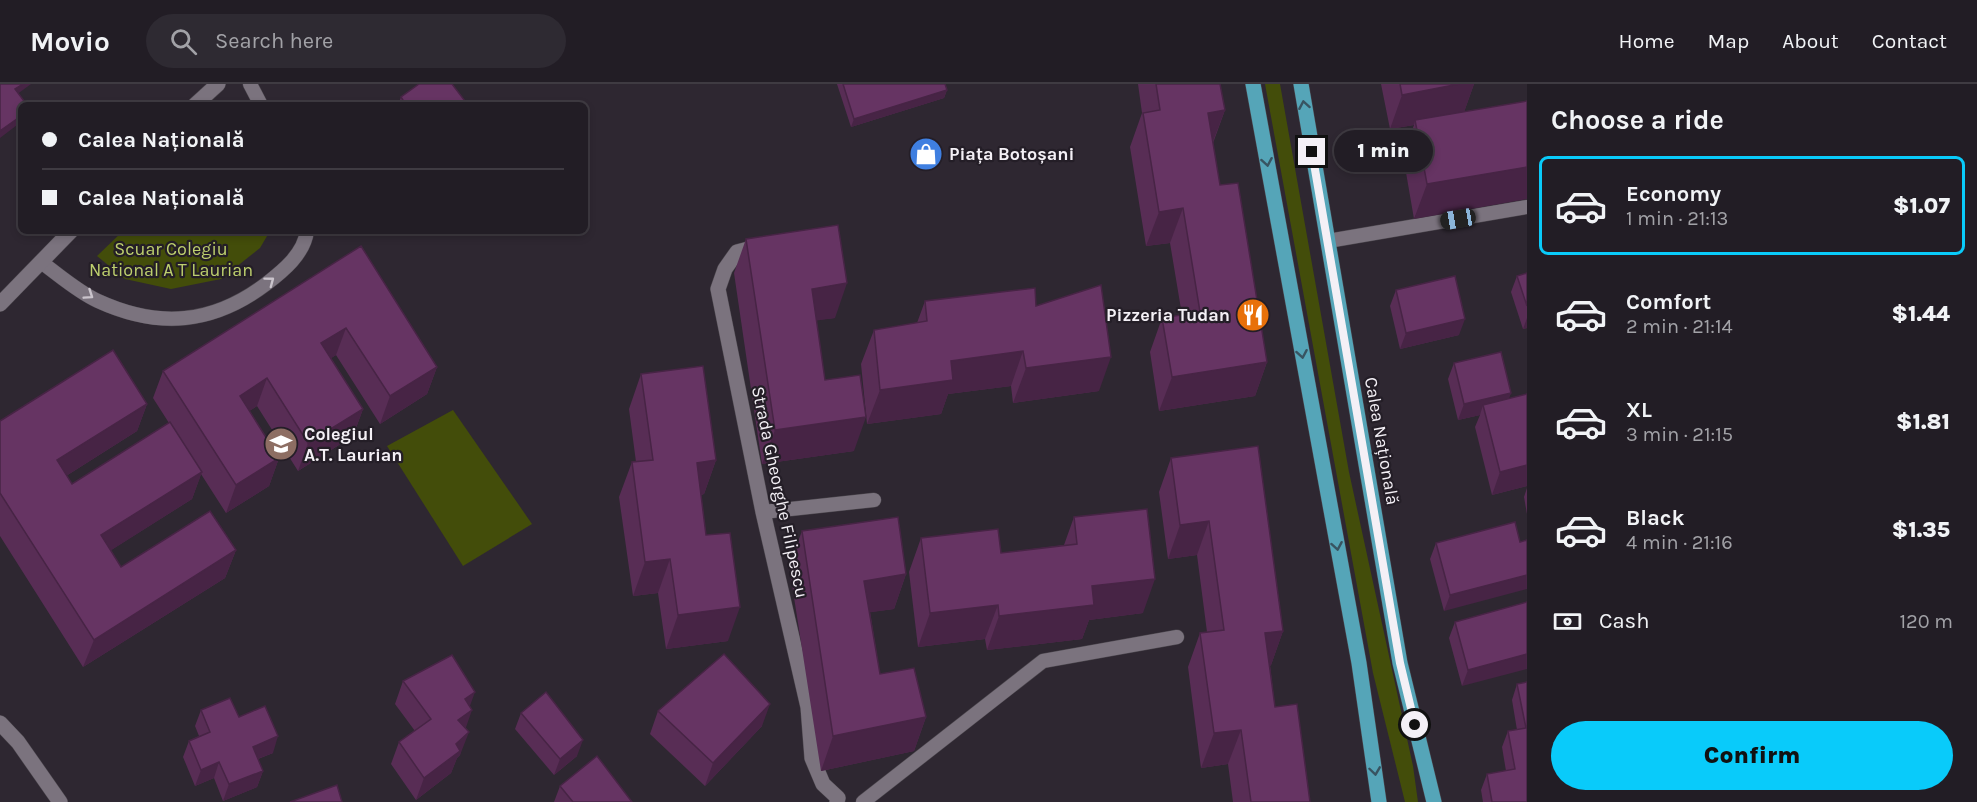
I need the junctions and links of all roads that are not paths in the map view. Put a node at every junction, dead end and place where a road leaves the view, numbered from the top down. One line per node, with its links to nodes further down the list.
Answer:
1 (218, 84): 5 (street)
2 (250, 84): 6 (lane)
3 (1253, 84): 21 (main road, one-way to 21)
4 (1301, 84): 10 (main road, Calea Națională, one-way to 4)
5 (198, 102)
6 (259, 102)
7 (1527, 207): 10 (lane)
8 (68, 234): 12 (street)
9 (306, 234): 12 (lane, one-way to 9)
10 (1328, 241): 22 (main road, Calea Națională)
11 (779, 244): 15 (street, Strada Gheorghe Filipescu)
12 (41, 262): 13 (street)
13 (0, 304)
14 (874, 500): 15 (lane)
15 (763, 512): 19 (street, Strada Gheorghe Filipescu)
16 (1177, 637): 20 (lane)
17 (0, 723): 18 (street)
18 (60, 802)
19 (837, 802)
20 (863, 802)
21 (1379, 802)
22 (1434, 802)

